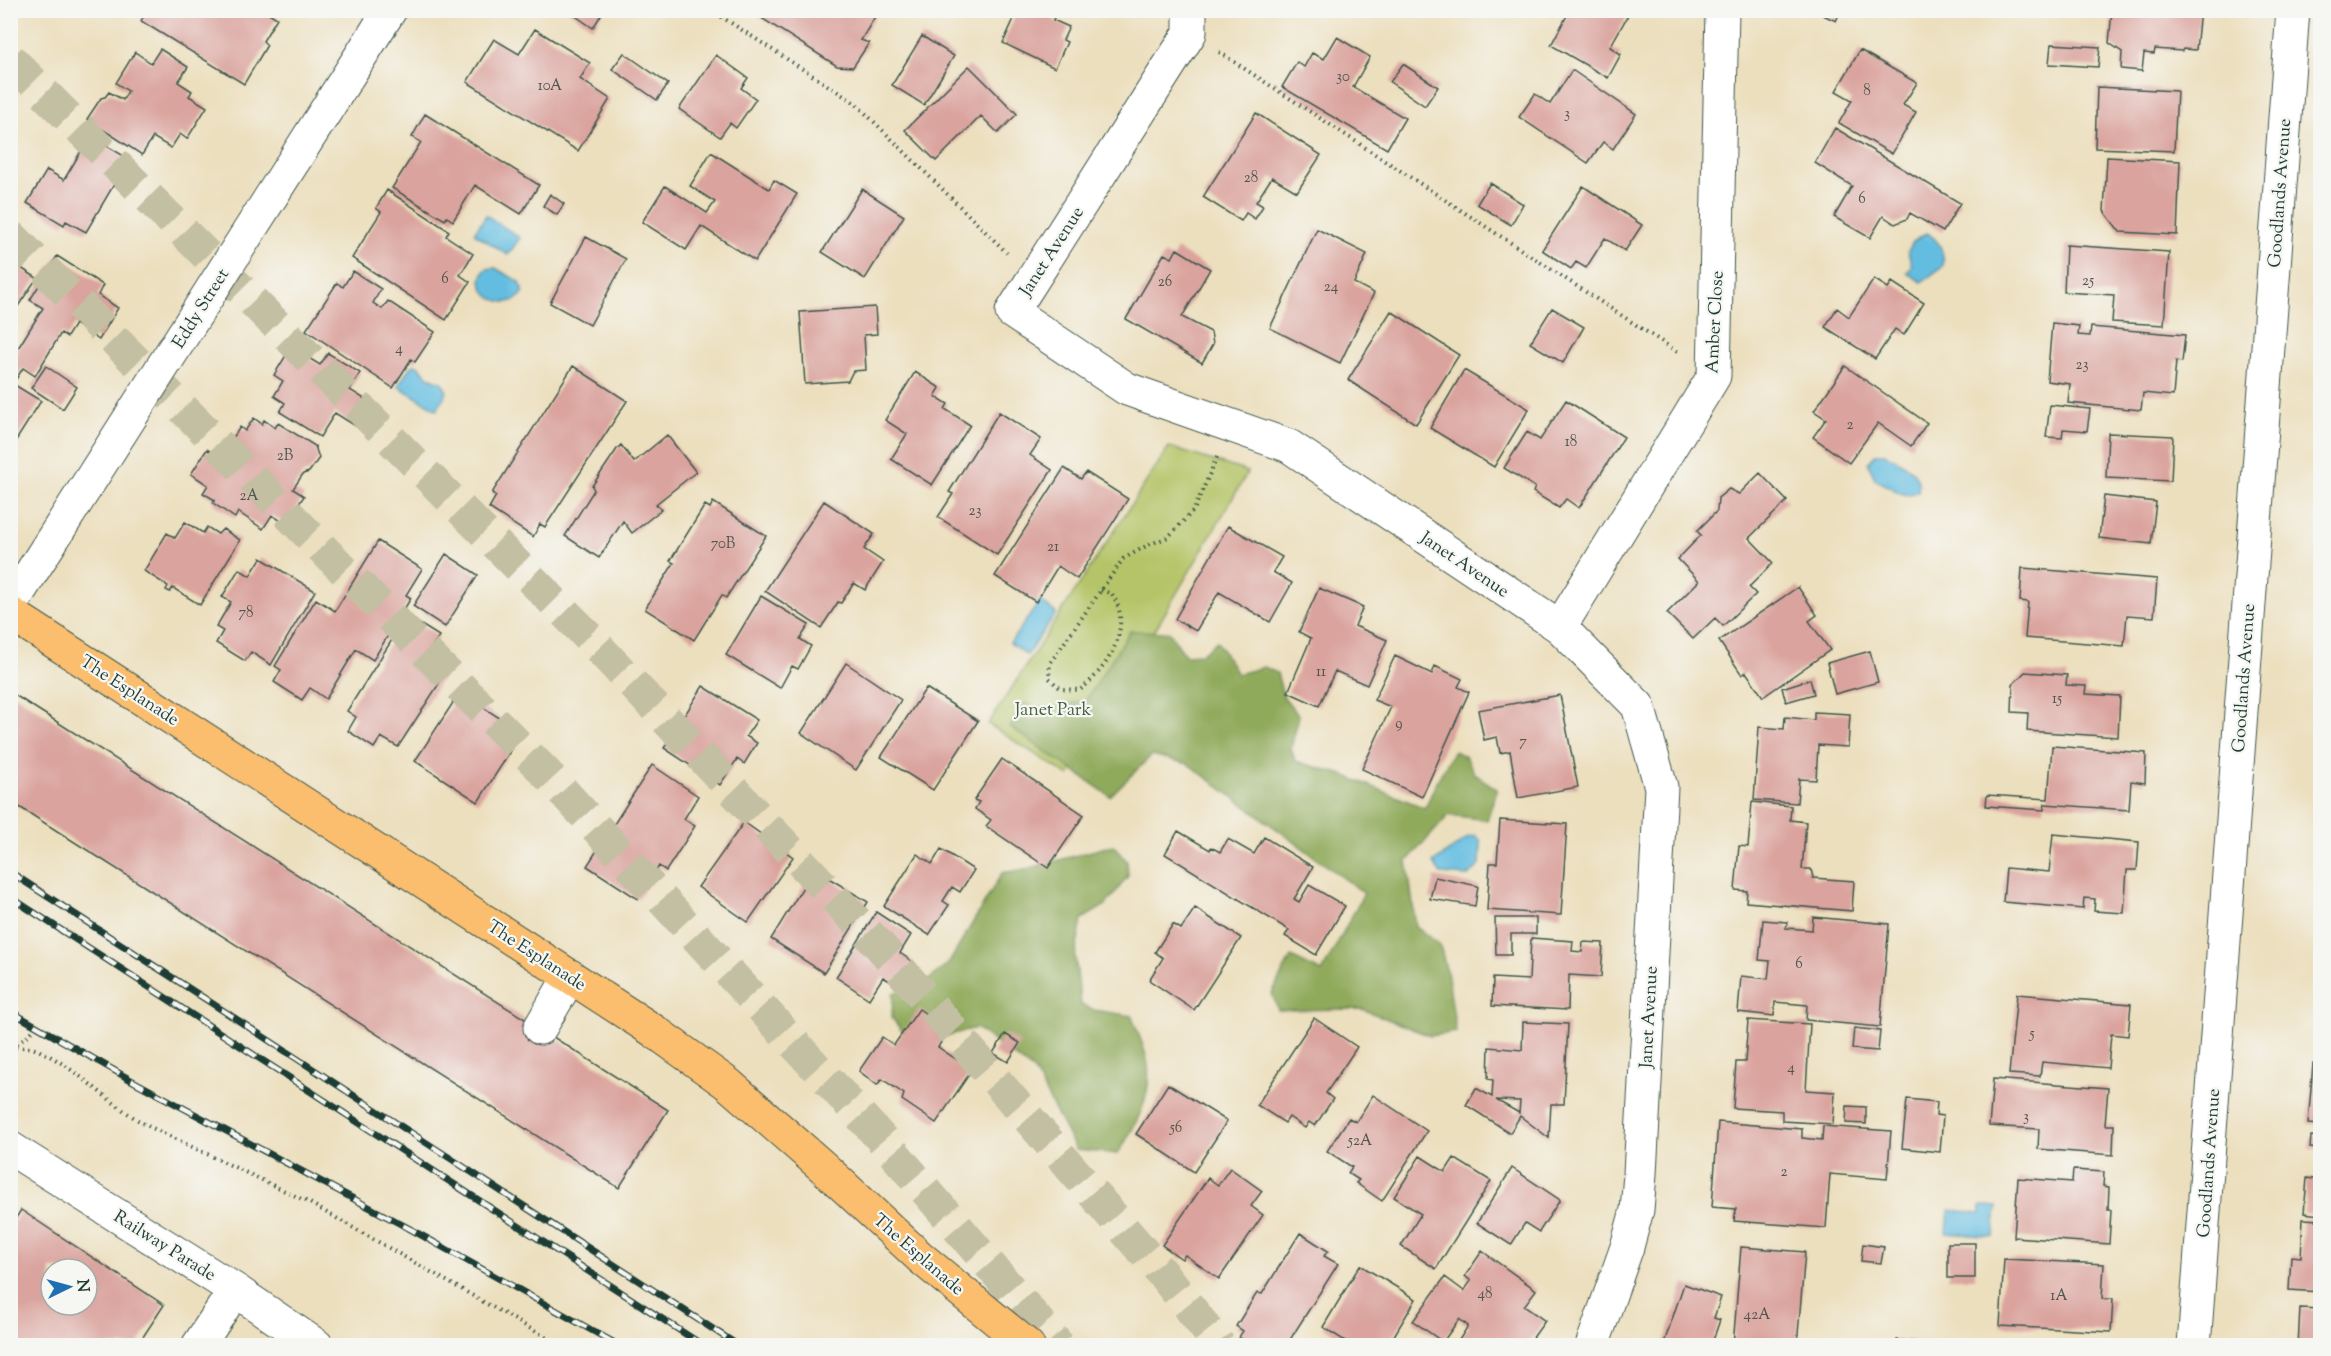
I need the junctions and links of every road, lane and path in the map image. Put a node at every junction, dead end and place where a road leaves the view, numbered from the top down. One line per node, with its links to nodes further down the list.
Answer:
1 (390, 10): 10 (street, Eddy Street)
2 (711, 10): 6 (path)
3 (1722, 10): 7 (street, Amber Close)
4 (2293, 10): 24 (street, Goodlands Avenue)
5 (1190, 22): 6 (street, Janet Avenue); 7 (path)
6 (1034, 278): 8 (street, Janet Avenue)
7 (1714, 376): 12 (street, Amber Close)
8 (1226, 424): 9 (path); 12 (street, Janet Avenue)
9 (1101, 590): 9 (path)
10 (10, 606)
11 (10, 613): 13 (main road, The Esplanade)
12 (1560, 627): 23 (street, Janet Avenue)
13 (570, 976): 15 (street); 22 (main road, The Esplanade)
14 (37, 1027): 16 (path)
15 (540, 1028)
16 (11, 1046): 21 (path)
17 (10, 1148): 18 (street, Railway Parade)
18 (236, 1290): 19 (street); 20 (street, Railway Parade)
19 (198, 1346)
20 (317, 1346)
21 (561, 1346)
22 (1028, 1346)
23 (1592, 1346)
24 (2194, 1346)

